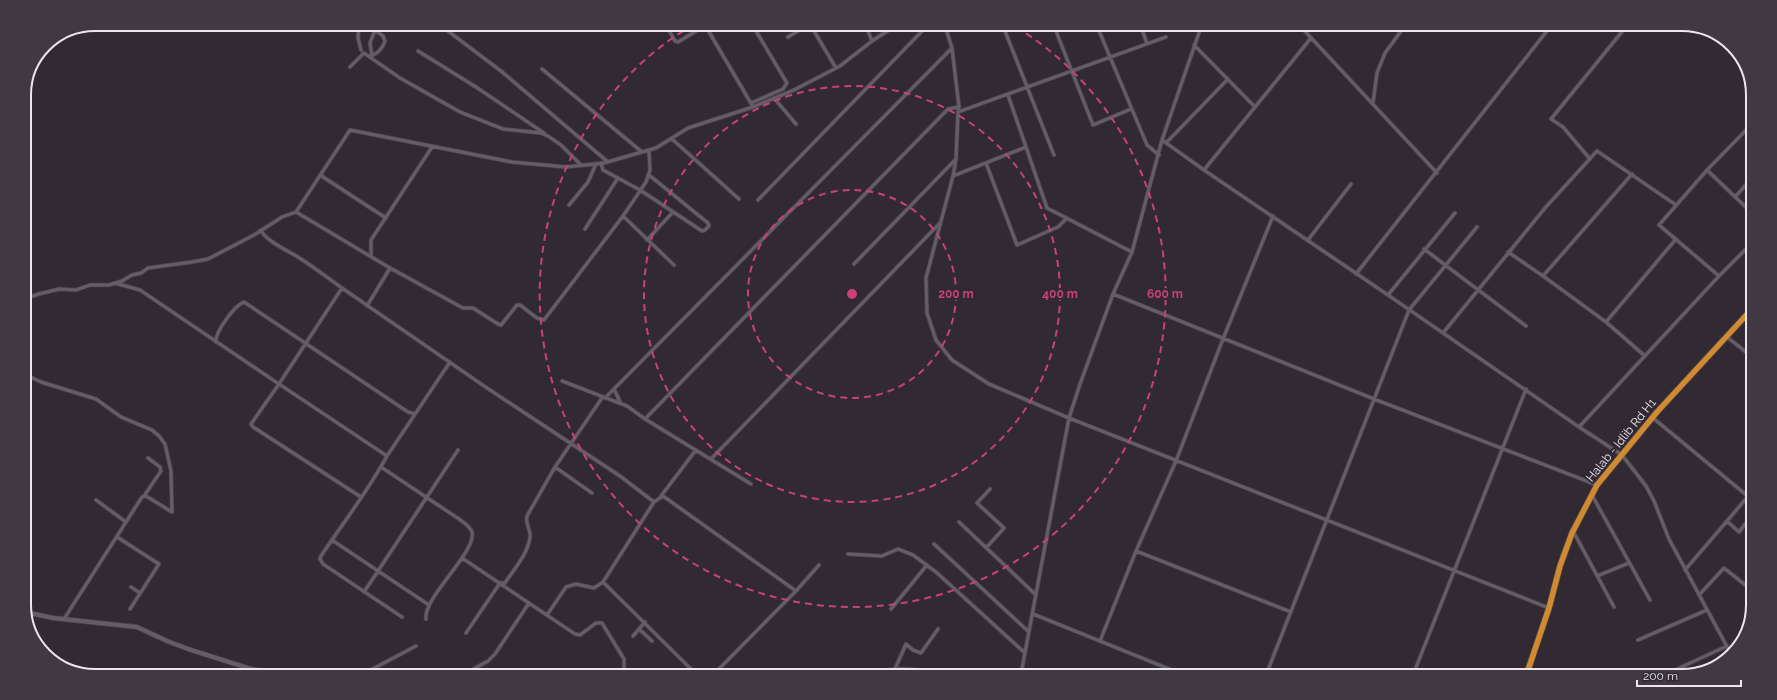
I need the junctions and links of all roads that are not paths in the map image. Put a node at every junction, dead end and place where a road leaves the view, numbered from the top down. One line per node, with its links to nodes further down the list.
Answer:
1 (359, 31): 31 (street)
2 (375, 31): 33 (street)
3 (376, 31): 33 (street)
4 (448, 31): 63 (street)
5 (669, 31): 6 (street)
6 (697, 31)
7 (708, 31): 44 (street)
8 (756, 31): 44 (street)
9 (798, 31): 24 (street)
10 (814, 31): 36 (street)
11 (868, 31): 27 (street)
12 (887, 31): 27 (street)
13 (922, 31): 81 (street)
14 (947, 31): 30 (street)
15 (1005, 31): 40 (street)
16 (1056, 31): 38 (street)
17 (1099, 31): 34 (street)
18 (1143, 31): 28 (street)
19 (1199, 31): 29 (street)
20 (1305, 31): 26 (street)
21 (1401, 31): 43 (street)
22 (1548, 31): 70 (street)
23 (1623, 31): 62 (street)
24 (788, 37)
25 (1166, 37): 28 (street)
26 (1311, 38): 43 (street); 46 (street)
27 (872, 40): 36 (street)
28 (1147, 44): 34 (street)
29 (1194, 45): 39 (street); 53 (street)
30 (952, 48): 45 (street); 133 (street)
31 (361, 50)
32 (418, 51): 51 (street)
33 (371, 56): 35 (street); 51 (street)
34 (1109, 57): 38 (street); 47 (street)
35 (350, 67)
36 (836, 68): 42 (street)
37 (542, 69): 58 (street)
38 (1071, 71): 40 (street); 47 (street)
39 (1228, 79): 46 (street); 54 (street)
40 (1028, 88): 41 (street); 59 (street)
41 (1008, 95): 48 (street); 56 (street)
42 (774, 98): 44 (street); 49 (street)
43 (1373, 103): 70 (street)
44 (752, 105): 52 (street)
45 (959, 107): 48 (street); 141 (street)
46 (1255, 107): 68 (street)
47 (1131, 109): 60 (street)
48 (958, 112): 61 (street)
49 (796, 124)
50 (1746, 130): 69 (street)
51 (548, 136): 67 (street)
52 (672, 139): 57 (street); 80 (street)
53 (1162, 140): 54 (street); 60 (street)
54 (1166, 143): 68 (street)
55 (432, 147): 67 (street); 71 (street); 90 (street)
56 (1026, 147): 65 (street); 91 (street)
57 (649, 150): 58 (street); 73 (street)
58 (642, 152): 63 (street)
59 (1054, 155)
60 (1159, 155): 101 (street)
61 (956, 159): 74 (street); 104 (street)
62 (1590, 159): 72 (street); 102 (street)
63 (608, 162): 64 (street)
64 (601, 163): 66 (street); 75 (street)
65 (986, 163): 74 (street); 91 (street)
66 (596, 164): 67 (street); 82 (street)
67 (581, 165)
68 (1204, 170): 89 (street)
69 (1707, 170): 79 (street); 83 (street)
70 (1436, 173): 108 (street)
71 (321, 174): 85 (street); 90 (street)
72 (1632, 174): 83 (street); 109 (street)
73 (649, 175): 78 (street); 86 (street)
74 (953, 176): 92 (street)
75 (618, 178): 78 (street); 94 (street)
76 (1351, 184): 98 (street)
77 (1746, 185): 79 (street)
78 (640, 190): 86 (street); 88 (street)
79 (1735, 197): 84 (street)
80 (739, 199)
81 (758, 200)
82 (569, 205)
83 (1676, 205): 96 (street)
84 (1746, 207)
85 (296, 212): 95 (street); 103 (street)
86 (673, 212): 97 (street)
87 (1455, 213): 99 (street)
88 (623, 216): 97 (street); 107 (street)
89 (1273, 216): 98 (street); 124 (street)
90 (386, 218): 103 (street)
91 (1067, 218): 101 (street)
92 (941, 222): 140 (street); 150 (street)
93 (1477, 227): 106 (street)
94 (585, 229)
95 (261, 230): 111 (street); 112 (street)
96 (1676, 239): 110 (street); 120 (street)
97 (647, 240): 105 (street)
98 (1308, 240): 108 (street)
99 (1424, 249): 106 (street); 115 (street)
100 (1746, 249): 110 (street)
101 (1132, 252): 114 (street)
102 (1508, 252): 109 (street); 113 (street)
103 (371, 255): 107 (street)
104 (854, 264)
105 (674, 265)
106 (1447, 265): 113 (street); 118 (street)
107 (390, 268): 117 (street)
108 (1356, 274): 115 (street)
109 (1543, 276): 120 (street)
110 (1719, 276): 128 (street)
111 (115, 283): 116 (street); 125 (street)
112 (342, 288): 117 (street); 126 (street)
113 (1478, 289): 121 (street); 122 (street)
114 (1113, 294): 124 (street); 140 (street)
115 (1388, 295): 118 (street)
116 (31, 297)
117 (368, 306): 129 (street)
118 (1409, 310): 122 (street); 136 (street)
119 (1746, 316): 123 (highway, Halab - Idlib Rd H1)
120 (1606, 322): 128 (street)
121 (1526, 326)
122 (1443, 333): 134 (street)
123 (1727, 337): 127 (street); 139 (highway, Halab - Idlib Rd H1)
124 (1223, 338): 136 (street); 151 (street)
125 (216, 342): 126 (street); 132 (street)
126 (306, 343): 132 (street); 138 (street)
127 (1746, 352)
128 (1646, 356): 142 (street)
129 (450, 362): 138 (street); 143 (street)
130 (31, 377): 160 (street)
131 (562, 381): 135 (street)
132 (279, 384): 148 (street); 161 (street)
133 (614, 389): 135 (street); 137 (street)
134 (1526, 389): 142 (street); 144 (street)
135 (604, 398): 137 (street); 143 (street)
136 (1374, 399): 144 (street); 167 (street)
137 (621, 404): 141 (street)
138 (415, 414): 148 (street)
139 (1653, 417): 147 (highway, Halab - Idlib Rd H1); 158 (street)
140 (1069, 418): 151 (street); 194 (street)
141 (645, 420): 146 (street)
142 (1580, 427): 147 (street)
143 (570, 443): 153 (street); 166 (street)
144 (1502, 449): 155 (street); 185 (street)
145 (458, 450): 162 (street)
146 (696, 450): 150 (street); 163 (street)
147 (1622, 455): 155 (highway, Halab - Idlib Rd H1); 183 (street)
148 (387, 456): 152 (street)
149 (148, 458): 160 (street)
150 (711, 458): 154 (street)
151 (1176, 460): 167 (street); 177 (street)
152 (381, 467): 161 (street); 162 (street)
153 (555, 467): 157 (street); 188 (street)
154 (751, 484)
155 (1597, 485): 159 (highway, Halab - Idlib Rd H1)
156 (990, 489): 176 (street)
157 (592, 493)
158 (1746, 494)
159 (1592, 495): 172 (highway, Halab - Idlib Rd H1); 180 (street)
160 (144, 496): 169 (street)
161 (361, 497): 174 (street)
162 (428, 497): 179 (street); 184 (street)
163 (661, 497): 166 (street); 191 (street)
164 (1746, 499): 168 (street)
165 (96, 500): 169 (street)
166 (654, 502): 187 (street)
167 (1327, 521): 185 (street); 204 (street)
168 (1727, 521): 171 (street); 183 (street)
169 (126, 522): 173 (street)
170 (959, 522): 176 (street)
171 (1746, 523)
172 (1573, 531): 186 (street); 200 (highway, Halab - Idlib Rd H1)
173 (117, 537): 193 (street); 209 (street)
174 (332, 540): 184 (street); 192 (street)
175 (934, 544): 214 (street)
176 (986, 548): 194 (street)
177 (1136, 551): 204 (street); 219 (street)
178 (848, 554): 182 (street)
179 (462, 558): 188 (street); 198 (street)
180 (1630, 563): 186 (street); 196 (street)
181 (819, 565): 191 (street)
182 (927, 565): 202 (street); 223 (street)
183 (1685, 570): 195 (street)
184 (378, 571): 192 (street); 198 (street)
185 (1454, 571): 200 (street); 234 (street)
186 (1597, 576): 199 (street)
187 (603, 582): 206 (street); 211 (street)
188 (500, 583): 197 (street); 215 (street)
189 (1746, 586): 195 (street)
190 (131, 587): 193 (street)
191 (796, 591): 229 (street)
192 (364, 592): 208 (street)
193 (140, 593): 201 (street)
194 (1036, 595): 207 (street)
195 (1699, 595): 203 (street)
196 (1650, 600)
197 (530, 602): 206 (street); 226 (street)
198 (429, 605): 210 (street)
199 (1614, 607)
200 (1549, 608): 235 (highway, Halab - Idlib Rd H1)
201 (130, 609)
202 (891, 609)
203 (1707, 610): 217 (street); 221 (street)
204 (1291, 612): 233 (street)
205 (31, 613): 209 (street)
206 (547, 614): 227 (street)
207 (1032, 614): 214 (street); 219 (street)
208 (402, 617)
209 (64, 619): 224 (street)
210 (426, 619)
211 (645, 622): 212 (street); 228 (street)
212 (639, 629): 216 (street); 218 (street)
213 (938, 630): 230 (street)
214 (1029, 632): 223 (street)
215 (466, 633)
216 (633, 636)
217 (1638, 640)
218 (652, 641)
219 (1100, 641): 232 (street)
220 (416, 646): 225 (street)
221 (1726, 646): 222 (street); 236 (street)
222 (1728, 649)
223 (1025, 653): 231 (street)
224 (252, 669)
225 (373, 669)
226 (473, 669)
227 (624, 669)
228 (691, 669)
229 (719, 669)
230 (895, 669)
231 (1022, 669)
232 (1169, 669)
233 (1268, 669)
234 (1415, 669)
235 (1528, 669)
236 (1677, 669)

